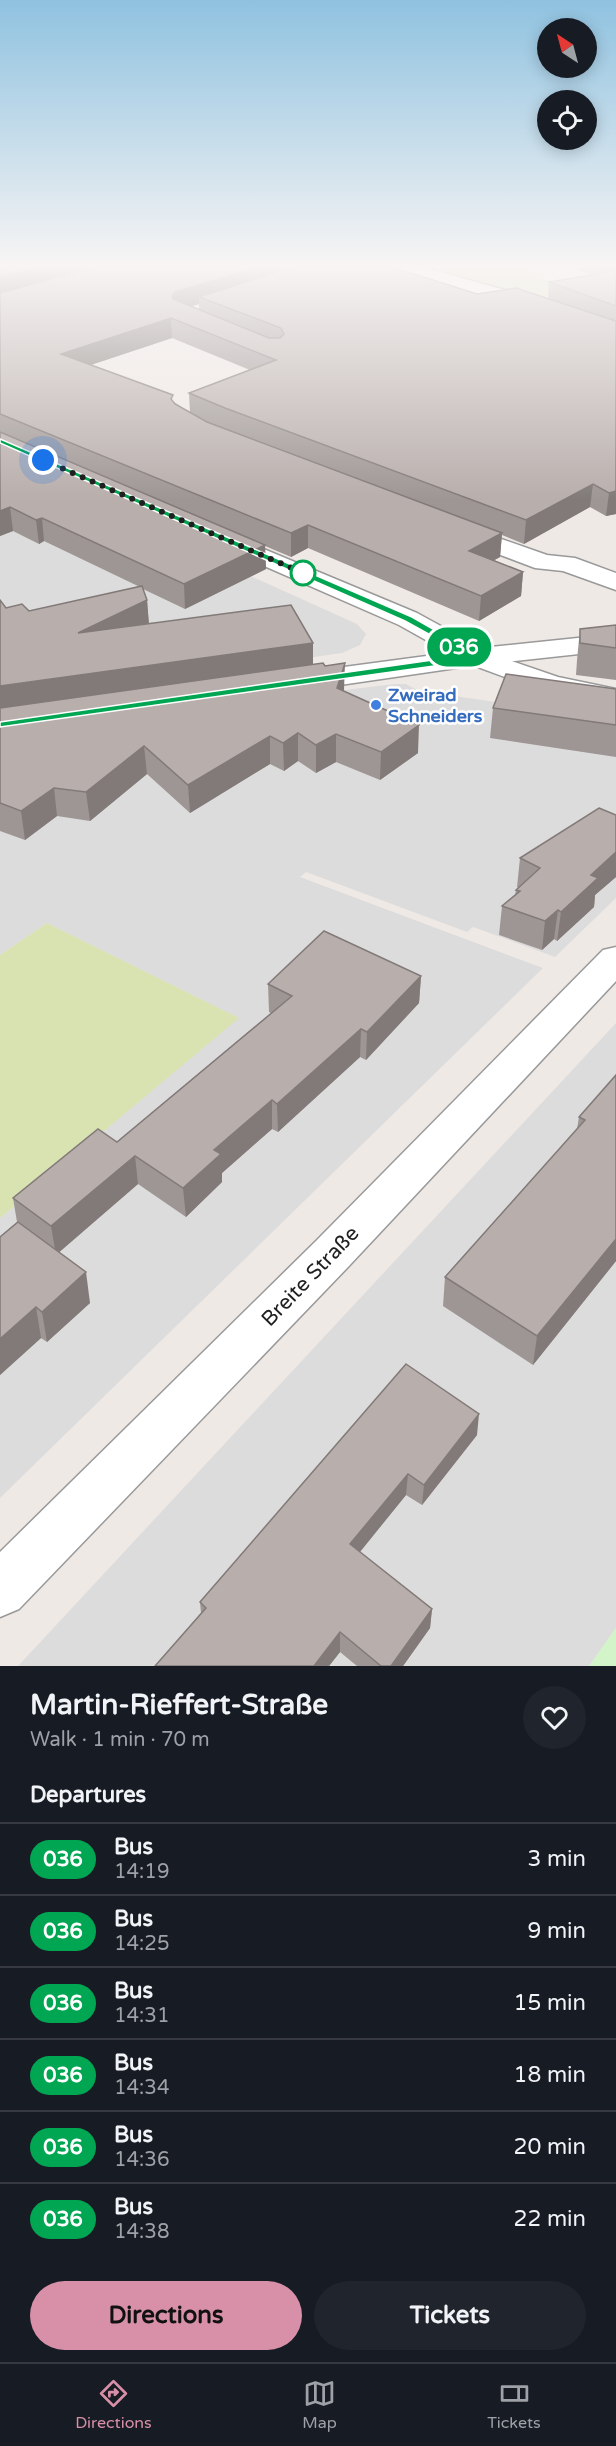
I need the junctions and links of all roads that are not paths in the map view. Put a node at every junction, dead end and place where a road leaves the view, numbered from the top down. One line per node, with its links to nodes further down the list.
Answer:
1 (435, 521): 3 (street)
2 (204, 530): 5 (street)
3 (616, 582)
4 (616, 642): 5 (street)
5 (477, 657): 6 (street); 7 (street)
6 (268, 687)
7 (616, 698)
8 (616, 958): 9 (street, Breite Straße)
9 (0, 1590)

